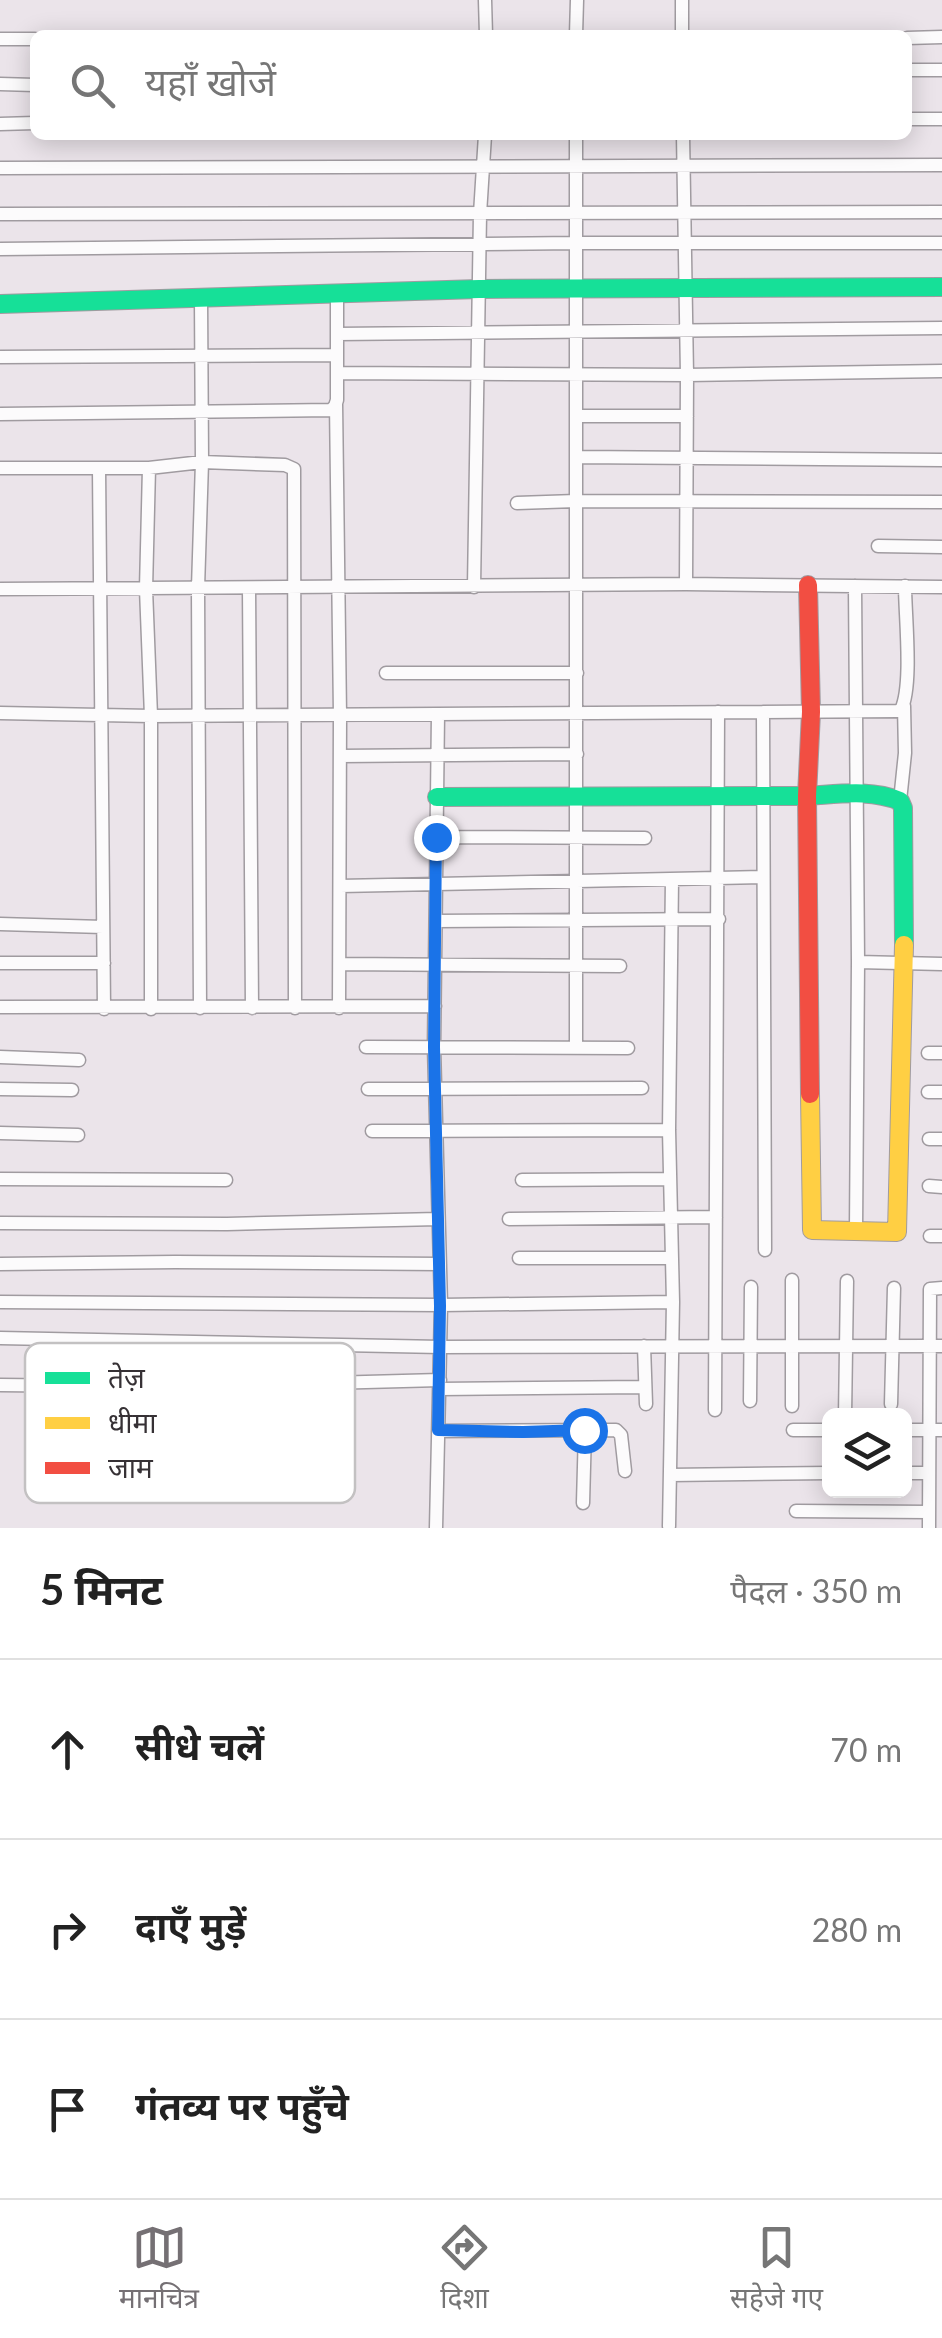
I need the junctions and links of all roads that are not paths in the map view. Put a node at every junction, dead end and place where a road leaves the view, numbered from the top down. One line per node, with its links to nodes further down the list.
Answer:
1 (485, 0): 4 (street)
2 (577, 0): 5 (street)
3 (682, 0): 6 (street)
4 (486, 30)
5 (576, 30)
6 (682, 30)
7 (942, 37): 9 (street)
8 (0, 38): 10 (street)
9 (912, 38)
10 (30, 39)
11 (912, 70): 12 (street)
12 (942, 70)
13 (0, 84): 14 (street)
14 (30, 85)
15 (942, 118): 16 (street)
16 (912, 119)
17 (0, 124): 18 (street)
18 (30, 124)
19 (485, 140): 26 (street)
20 (576, 140): 23 (street)
21 (684, 140): 24 (street)
22 (942, 165): 24 (street)
23 (576, 166): 24 (street); 26 (street); 30 (street)
24 (684, 167): 31 (street)
25 (0, 168): 26 (street)
26 (484, 168): 29 (street)
27 (942, 212): 31 (street)
28 (0, 214): 29 (street)
29 (480, 214): 30 (street); 35 (street)
30 (576, 214): 31 (street); 32 (street)
31 (684, 214): 33 (street)
32 (576, 243): 33 (street); 35 (street); 39 (street)
33 (684, 243): 34 (street); 40 (street)
34 (942, 243)
35 (479, 245): 36 (street); 38 (street)
36 (0, 249)
37 (942, 287): 40 (street)
38 (479, 288): 39 (street); 41 (street); 47 (street)
39 (576, 288): 40 (street); 45 (street)
40 (685, 288): 46 (street)
41 (337, 295): 42 (street); 48 (street)
42 (201, 299): 43 (street); 50 (street)
43 (0, 304)
44 (942, 328): 46 (street)
45 (576, 330): 46 (street); 47 (street); 55 (street)
46 (686, 330): 56 (street)
47 (480, 331): 48 (street); 54 (street)
48 (337, 334): 51 (street)
49 (0, 356): 50 (street)
50 (200, 356): 51 (street); 58 (street)
51 (337, 356): 53 (street)
52 (942, 371): 56 (street)
53 (337, 373): 54 (street); 57 (street)
54 (479, 373): 55 (street); 80 (street)
55 (577, 373): 56 (street); 60 (street)
56 (687, 375): 61 (street)
57 (336, 403): 58 (street); 85 (street)
58 (201, 410): 59 (street); 65 (street)
59 (0, 414)
60 (577, 416): 61 (street); 62 (street)
61 (687, 416): 63 (street)
62 (577, 457): 63 (street); 69 (street)
63 (687, 458): 64 (street); 70 (street)
64 (942, 460)
65 (202, 462): 68 (street); 82 (street); 84 (street)
66 (0, 468): 67 (street)
67 (99, 468): 68 (street); 86 (street)
68 (149, 468): 87 (street)
69 (576, 502): 70 (street); 72 (street); 75 (street)
70 (686, 502): 71 (street); 76 (street)
71 (942, 502)
72 (517, 504)
73 (878, 546): 74 (street)
74 (942, 547)
75 (576, 584): 76 (street); 80 (street); 90 (street)
76 (686, 584): 77 (street)
77 (808, 585): 78 (street); 95 (street)
78 (855, 586): 79 (street); 92 (street)
79 (905, 586): 81 (street); 91 (street)
80 (474, 587): 85 (street)
81 (942, 587)
82 (198, 588): 83 (street); 87 (street); 101 (street)
83 (249, 588): 84 (street); 102 (street)
84 (295, 588): 85 (street); 103 (street)
85 (339, 588): 98 (street)
86 (102, 589): 87 (street); 88 (street); 100 (street)
87 (146, 589): 104 (street)
88 (0, 590)
89 (386, 673): 90 (street)
90 (576, 673): 97 (street)
91 (904, 706): 92 (street); 114 (street)
92 (856, 711): 95 (street); 109 (street)
93 (718, 712): 94 (street); 97 (street); 108 (street)
94 (764, 712): 95 (street); 111 (street)
95 (811, 712): 112 (street)
96 (0, 713): 100 (street)
97 (577, 713): 99 (street); 106 (street)
98 (340, 714): 99 (street); 103 (street); 107 (street)
99 (438, 714): 105 (street)
100 (101, 715): 104 (street); 129 (street)
101 (199, 715): 102 (street); 104 (street); 142 (street)
102 (250, 715): 103 (street); 143 (street)
103 (293, 715): 144 (street)
104 (151, 716): 141 (street)
105 (437, 754): 106 (street); 107 (street); 113 (street)
106 (577, 754): 110 (street)
107 (340, 756): 123 (street)
108 (718, 795): 110 (street); 111 (street); 118 (street)
109 (856, 795): 112 (street); 114 (street); 130 (street)
110 (577, 796): 113 (street); 116 (street)
111 (763, 796): 112 (street); 119 (street)
112 (807, 796): 172 (street)
113 (437, 797): 115 (street)
114 (900, 800): 134 (street)
115 (436, 837): 116 (street); 122 (street)
116 (577, 838): 117 (street); 121 (street)
117 (645, 838)
118 (719, 878): 119 (street); 120 (street); 124 (street)
119 (763, 878): 173 (street)
120 (672, 879): 121 (street); 126 (street)
121 (577, 880): 122 (street); 125 (street)
122 (436, 882): 123 (street); 127 (street)
123 (340, 886): 133 (street)
124 (718, 918): 126 (street); 167 (street)
125 (576, 919): 126 (street); 127 (street); 137 (street)
126 (671, 919): 158 (street)
127 (436, 921): 136 (street)
128 (0, 924): 129 (street)
129 (102, 928): 131 (street)
130 (858, 962): 134 (street); 172 (street)
131 (104, 963): 132 (street); 146 (street)
132 (0, 964)
133 (340, 964): 136 (street); 145 (street)
134 (904, 964): 135 (street); 172 (street)
135 (942, 964)
136 (435, 965): 137 (street); 139 (street)
137 (576, 965): 138 (street); 148 (street)
138 (620, 966)
139 (435, 1006): 145 (street); 147 (street)
140 (0, 1008): 146 (street)
141 (151, 1008): 142 (street); 146 (street)
142 (200, 1008): 143 (street)
143 (252, 1008): 144 (street)
144 (295, 1008): 145 (street)
145 (340, 1008)
146 (104, 1009)
147 (434, 1047): 148 (street); 149 (street); 153 (street)
148 (576, 1047): 150 (street)
149 (366, 1048)
150 (628, 1048)
151 (0, 1057): 152 (street)
152 (79, 1060)
153 (435, 1088): 154 (street); 156 (street); 160 (street)
154 (642, 1088)
155 (0, 1089): 157 (street)
156 (368, 1089)
157 (72, 1090)
158 (669, 1130): 160 (street); 164 (street)
159 (372, 1131): 160 (street)
160 (436, 1131): 169 (street)
161 (0, 1134): 162 (street)
162 (78, 1135)
163 (0, 1179): 165 (street)
164 (670, 1179): 166 (street); 168 (street)
165 (226, 1180)
166 (522, 1180)
167 (716, 1217): 168 (street); 197 (street)
168 (671, 1218): 170 (street); 175 (street)
169 (438, 1219): 171 (street); 177 (street)
170 (509, 1219)
171 (0, 1223)
172 (856, 1230)
173 (765, 1250)
174 (519, 1258): 175 (street)
175 (672, 1258): 184 (street)
176 (0, 1264): 177 (street)
177 (440, 1264): 185 (street)
178 (792, 1280): 192 (street)
179 (847, 1280): 193 (street)
180 (751, 1287): 191 (street)
181 (894, 1288): 194 (street)
182 (942, 1288): 195 (street)
183 (0, 1302): 185 (street)
184 (674, 1302): 185 (street); 190 (street)
185 (440, 1306): 196 (street)
186 (0, 1338): 187 (street)
187 (244, 1343)
188 (355, 1345): 196 (street)
189 (644, 1346): 190 (street); 196 (street); 202 (street)
190 (673, 1346): 197 (street); 218 (street)
191 (751, 1346): 192 (street); 197 (street); 203 (street)
192 (792, 1346): 193 (street); 206 (street)
193 (846, 1346): 194 (street); 207 (street)
194 (893, 1346): 195 (street); 205 (street)
195 (936, 1346): 213 (street)
196 (440, 1347): 198 (street)
197 (716, 1347): 208 (street)
198 (440, 1384): 201 (street); 202 (street); 209 (street)
199 (0, 1385): 200 (street)
200 (25, 1385)
201 (355, 1385)
202 (645, 1387): 204 (street)
203 (750, 1401)
204 (646, 1404)
205 (891, 1404)
206 (792, 1406)
207 (845, 1408)
208 (715, 1410)
209 (438, 1430): 210 (street); 223 (street)
210 (584, 1430): 214 (street); 219 (street)
211 (792, 1430): 212 (street)
212 (822, 1430)
213 (936, 1430): 217 (street)
214 (624, 1471)
215 (822, 1473): 218 (street)
216 (912, 1473): 217 (street)
217 (930, 1473): 221 (street)
218 (670, 1475): 222 (street)
219 (583, 1502)
220 (796, 1511): 221 (street)
221 (929, 1512): 224 (street)
222 (669, 1526)
223 (436, 1528)
224 (929, 1528)

